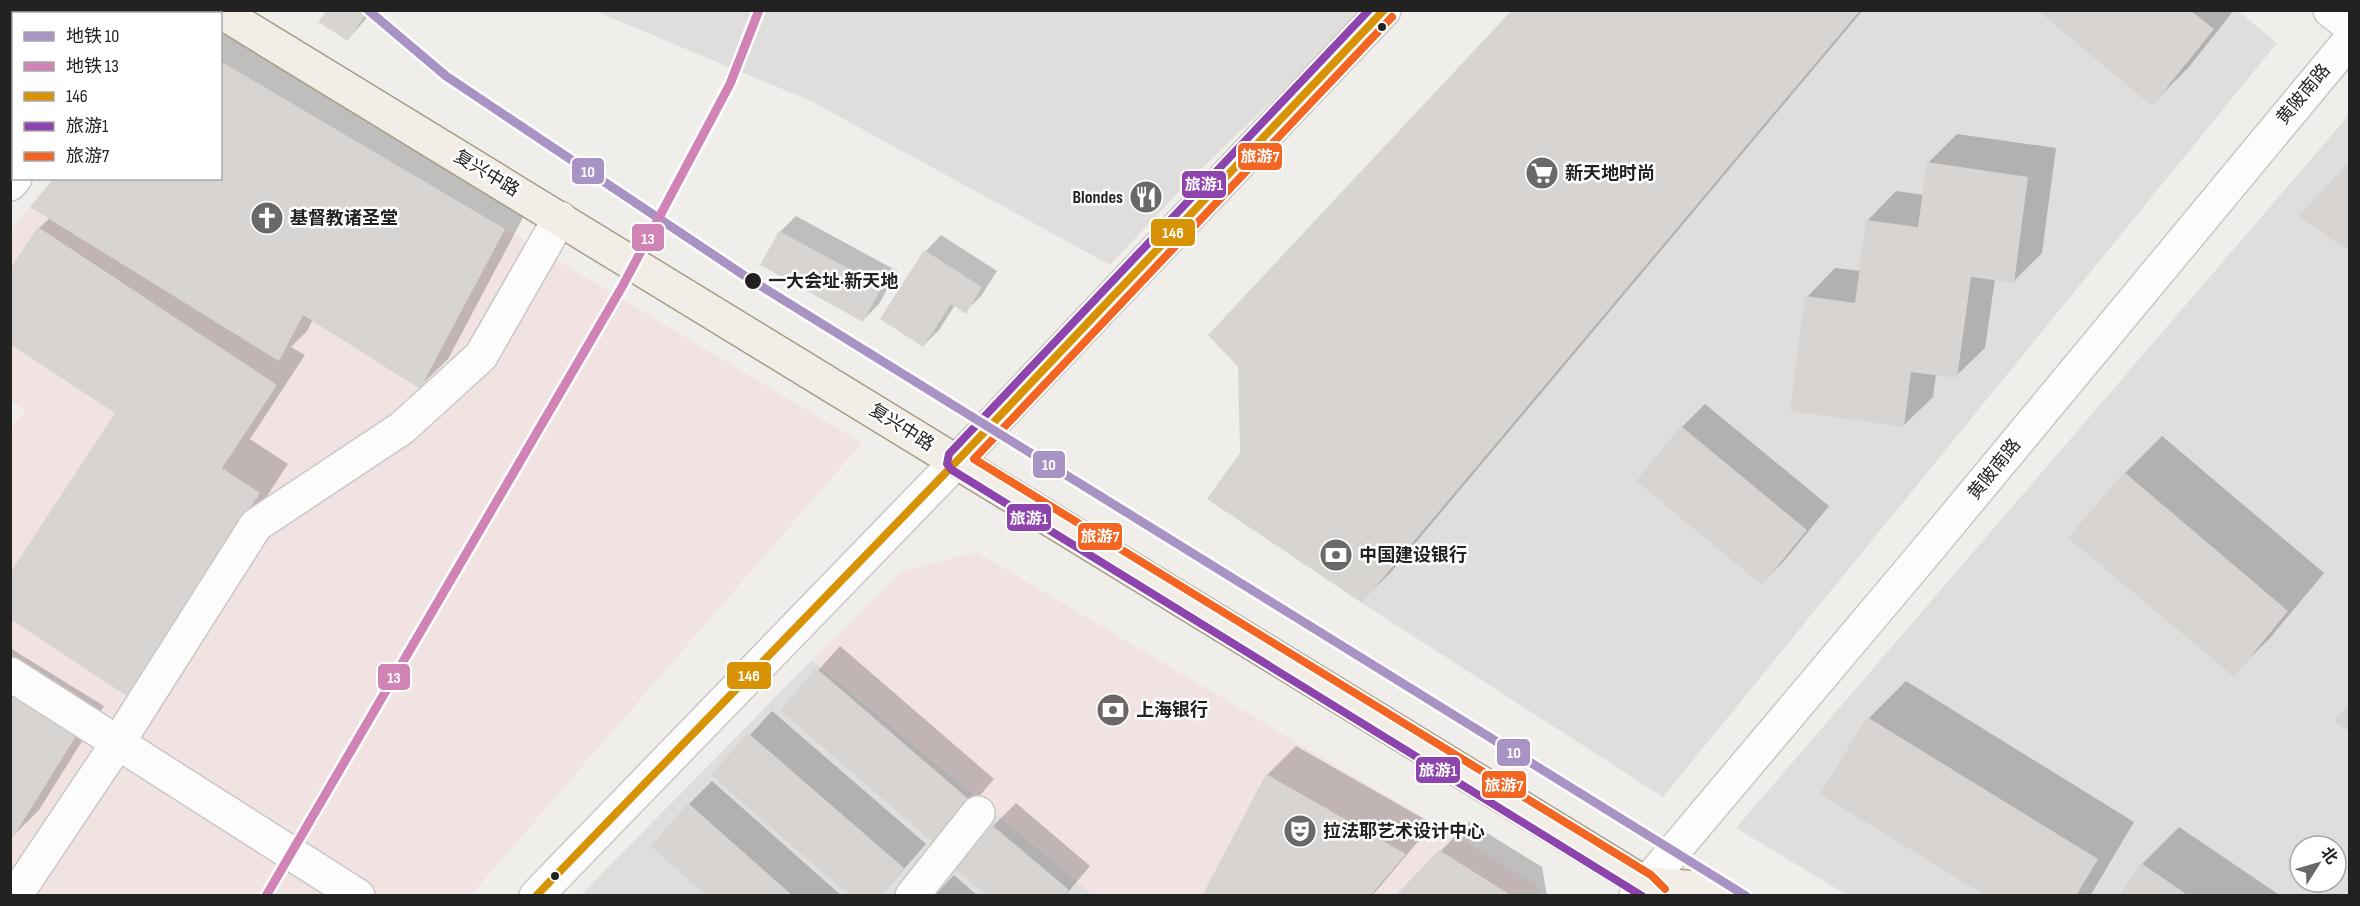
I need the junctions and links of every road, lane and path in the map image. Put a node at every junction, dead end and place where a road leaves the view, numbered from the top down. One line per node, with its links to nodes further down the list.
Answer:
1 (1384, 10): 7 (street)
2 (2330, 10): 4 (street)
3 (222, 12): 6 (main road, 复兴中路)
4 (2349, 26)
5 (2349, 40): 11 (street, 黄陂南路)
6 (560, 218): 7 (main road, 复兴中路); 9 (street)
7 (957, 461): 11 (main road, 复兴中路); 14 (street)
8 (10, 674): 9 (street)
9 (119, 741): 12 (street); 13 (street)
10 (978, 813): 15 (street)
11 (1646, 892): 16 (main road, 复兴中路)
12 (15, 896)
13 (358, 896)
14 (536, 896)
15 (912, 896)
16 (1724, 896)

